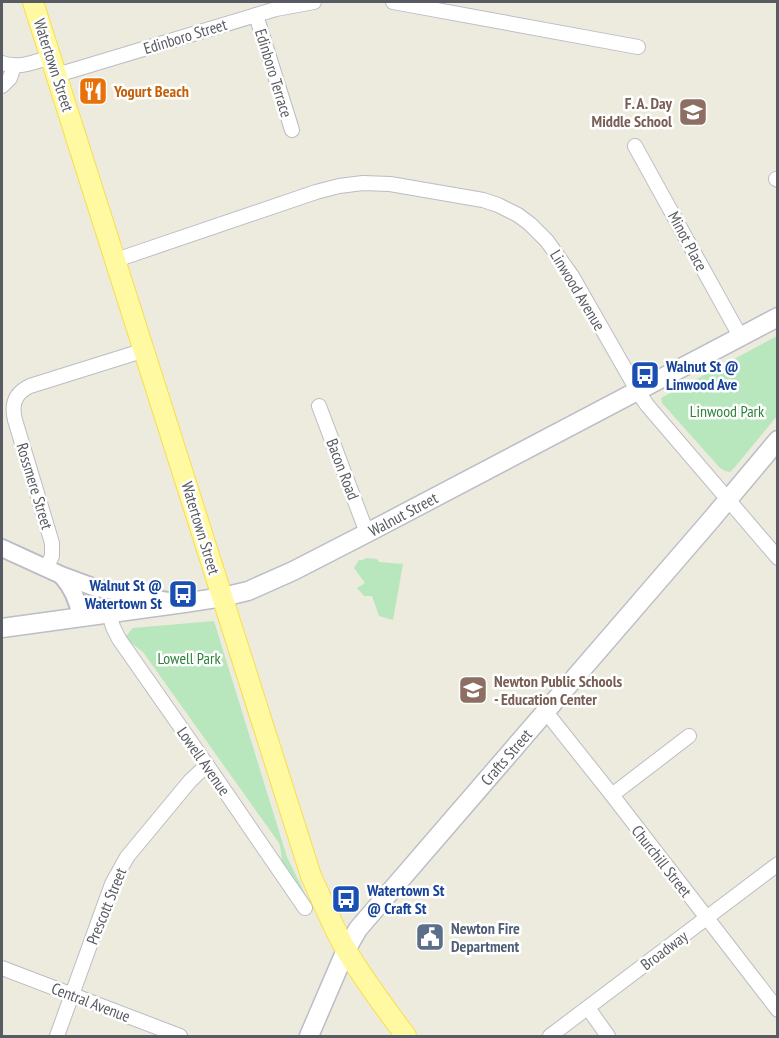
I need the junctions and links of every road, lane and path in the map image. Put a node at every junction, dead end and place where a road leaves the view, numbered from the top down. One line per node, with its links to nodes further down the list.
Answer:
1 (33, 2): 7 (main road, Watertown Street)
2 (314, 2): 4 (street, Edinboro Street)
3 (393, 2): 5 (street)
4 (256, 15): 7 (street, Edinboro Street); 9 (street, Edinboro Terrace)
5 (638, 47)
6 (8, 64): 7 (street, Edinboro Street); 8 (street)
7 (54, 66): 11 (main road, Watertown Street)
8 (2, 86)
9 (292, 130)
10 (635, 146): 13 (street, Minot Place)
11 (116, 260): 14 (main road, Watertown Street); 15 (street, Linwood Avenue)
12 (777, 317): 13 (main road, Walnut Street)
13 (740, 336): 15 (main road, Walnut Street)
14 (145, 350): 22 (street, Rossmere Street); 23 (main road, Watertown Street)
15 (637, 390): 18 (street, Linwood Avenue); 19 (main road, Walnut Street)
16 (319, 406): 19 (street, Bacon Road)
17 (777, 440): 18 (main road, Crafts Street)
18 (728, 500): 21 (street, Linwood Avenue); 28 (main road, Crafts Street)
19 (368, 532): 23 (main road, Walnut Street)
20 (2, 548): 22 (street)
21 (777, 558)
22 (54, 572): 24 (street); 26 (street)
23 (223, 597): 24 (main road, Walnut Street); 35 (main road, Watertown Street)
24 (184, 603): 25 (main road, Walnut Street)
25 (109, 613): 26 (main road, Walnut Street); 30 (street, Lowell Avenue)
26 (81, 617): 27 (main road, Walnut Street)
27 (2, 628)
28 (546, 712): 31 (street, Churchill Street); 35 (main road, Crafts Street)
29 (689, 736): 31 (street)
30 (207, 765): 33 (street, Lowell Avenue); 37 (street, Prescott Street)
31 (612, 795): 34 (street, Churchill Street)
32 (777, 864): 34 (street, Broadway)
33 (305, 908)
34 (706, 918): 38 (street, Broadway); 39 (street, Churchill Street)
35 (346, 950): 42 (main road, Crafts Street); 43 (main road, Watertown Street)
36 (2, 968): 37 (street, Central Avenue)
37 (72, 996): 40 (street, Prescott Street); 41 (street, Central Avenue)
38 (588, 1008): 44 (street, Broadway); 45 (street)
39 (777, 1010)
40 (57, 1036)
41 (180, 1036)
42 (309, 1036)
43 (406, 1036)
44 (550, 1036)
45 (608, 1036)

